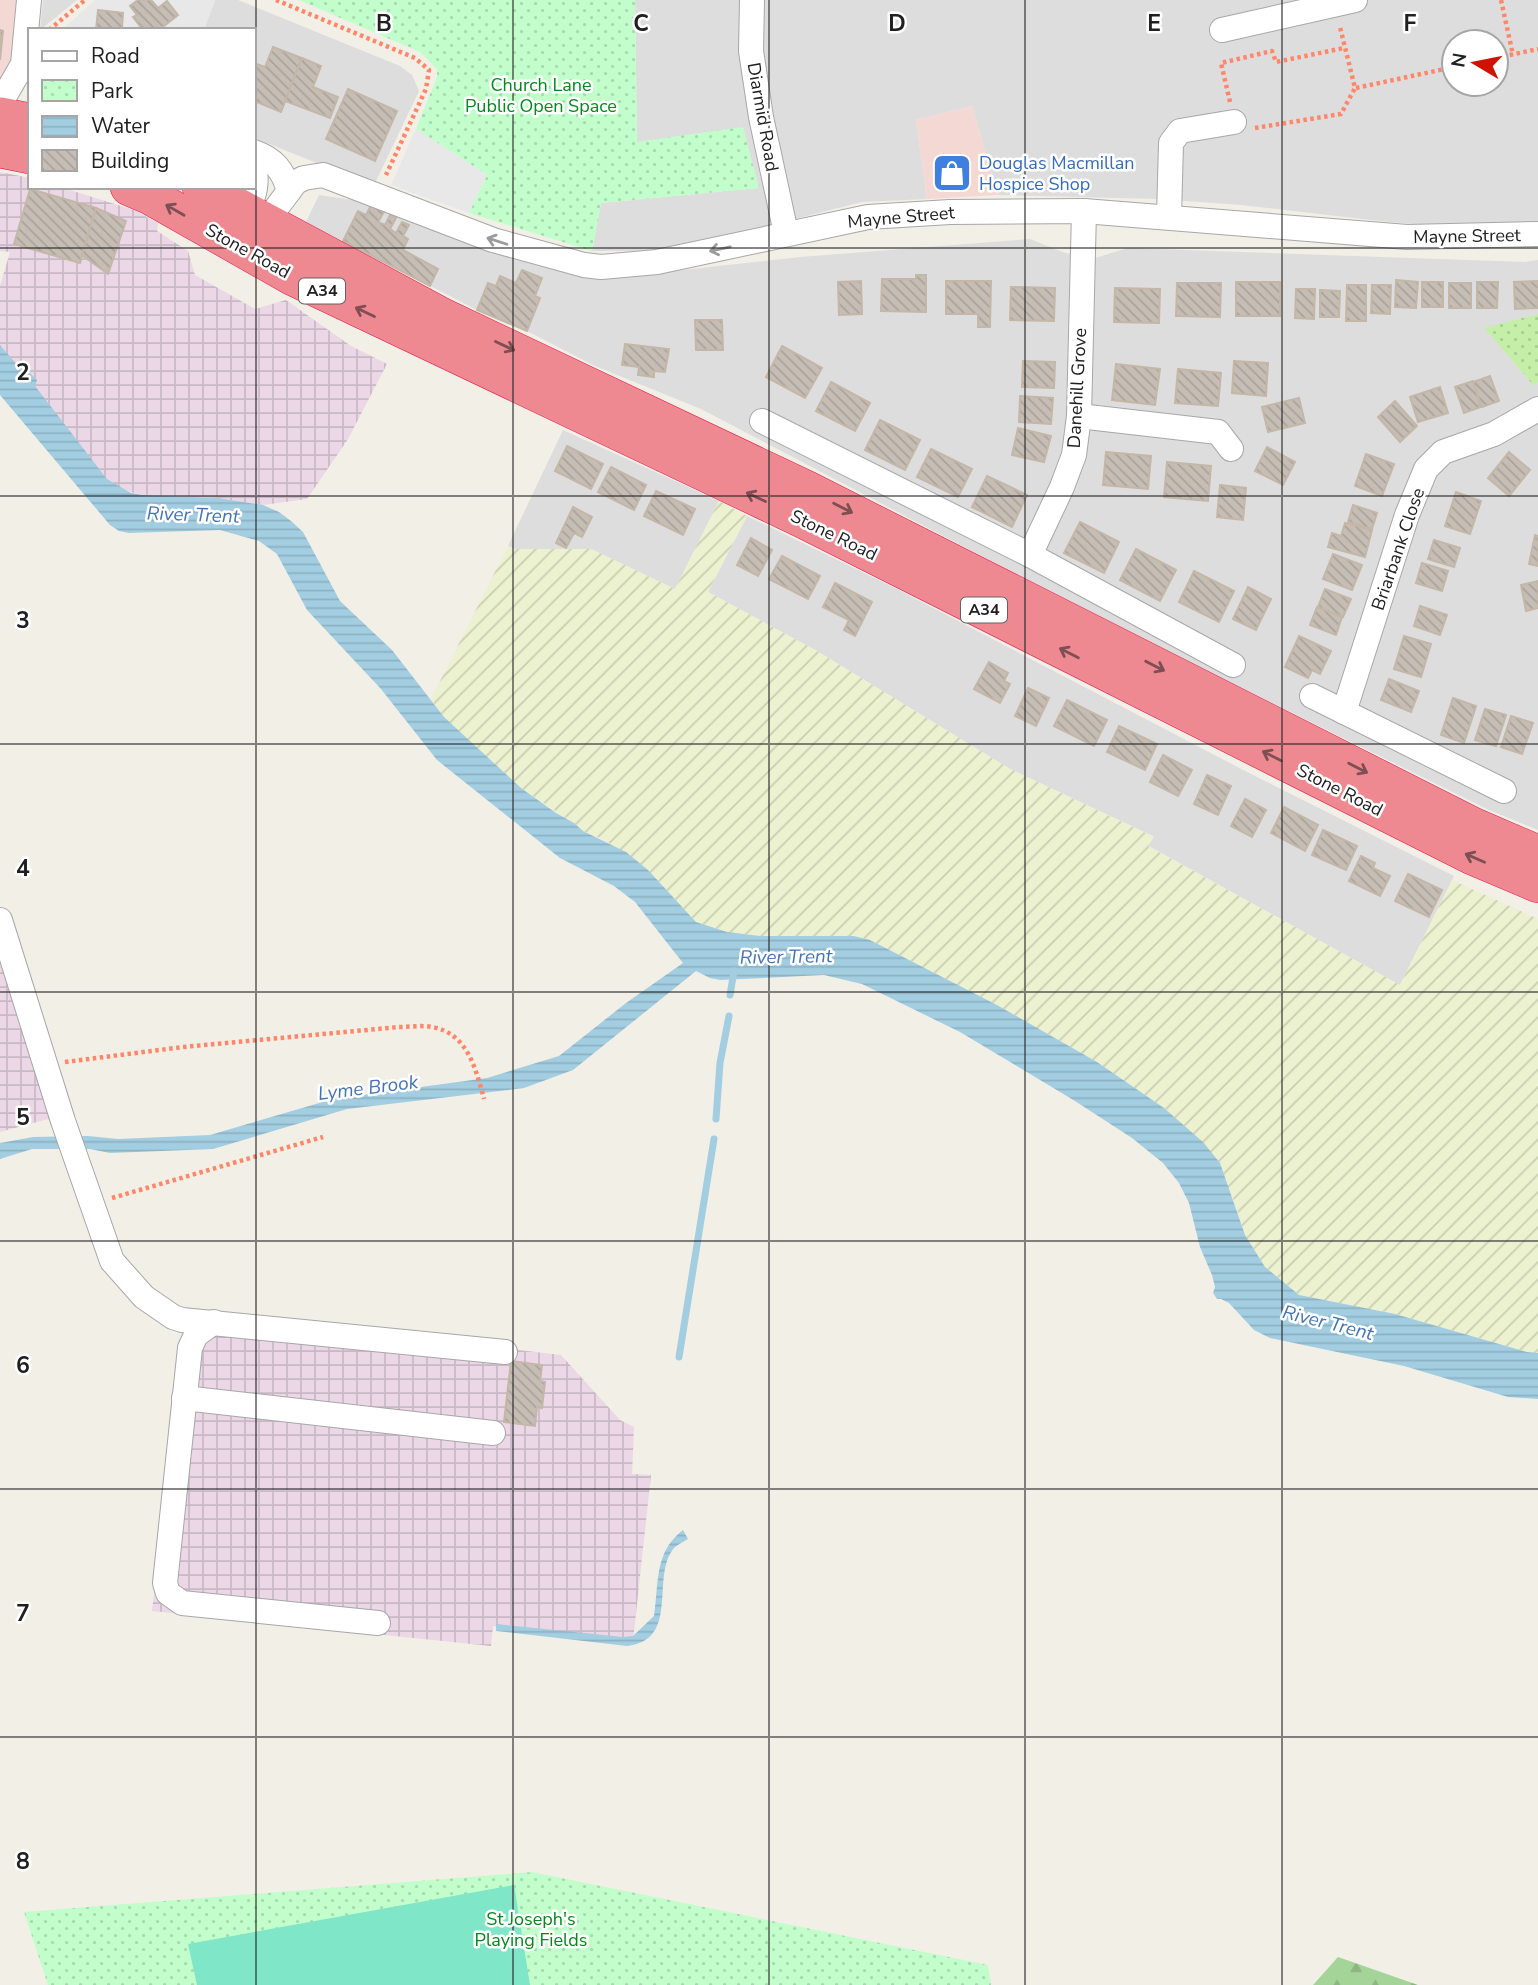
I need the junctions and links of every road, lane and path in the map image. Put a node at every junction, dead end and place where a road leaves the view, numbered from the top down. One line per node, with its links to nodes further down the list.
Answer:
1 (29, 0): 14 (street)
2 (85, 0): 7 (path)
3 (276, 0): 27 (path)
4 (752, 0): 31 (street, Diarmid Road)
5 (1501, 0): 11 (path)
6 (1345, 2): 8 (street); 9 (path)
7 (51, 28)
8 (1222, 30)
9 (1344, 48): 15 (path); 19 (path)
10 (1538, 49): 11 (path)
11 (1513, 55): 12 (path)
12 (1510, 56)
13 (1440, 70): 15 (path)
14 (26, 73): 16 (street)
15 (1355, 88): 19 (path)
16 (0, 104)
17 (0, 117): 18 (highway)
18 (28, 122)
19 (1234, 122): 29 (street)
20 (0, 149): 22 (highway)
21 (256, 153): 26 (street)
22 (28, 155)
23 (134, 189): 30 (highway, Stone Road / A34, one-way to 23)
24 (203, 189): 30 (highway, Stone Road / A34)
25 (256, 189): 30 (street)
26 (289, 191): 27 (street, Mayne Street); 30 (street, Mayne Street)
27 (377, 195): 31 (street, Mayne Street, one-way to 27)
28 (1084, 211): 29 (street, Mayne Street); 31 (street, Mayne Street); 34 (street, Danehill Grove)
29 (1169, 216): 32 (street, Mayne Street)
30 (243, 230): 42 (highway, Stone Road / A34, one-way to 42); 43 (highway, Stone Road / A34, one-way to 30)
31 (786, 233)
32 (1538, 234)
33 (1538, 410): 40 (street, Briarbank Close)
34 (1079, 416): 36 (street); 37 (street, Danehill Grove)
35 (771, 420): 37 (street)
36 (1228, 434)
37 (1030, 555): 38 (street)
38 (1229, 656)
39 (1312, 696): 40 (street)
40 (1344, 712): 41 (street)
41 (1504, 791)
42 (1538, 854)
43 (1538, 884)
44 (0, 923): 45 (street)
45 (46, 1067): 46 (path); 48 (street)
46 (484, 1099)
47 (323, 1137): 48 (path)
48 (92, 1204): 49 (street)
49 (214, 1322): 50 (street); 51 (street)
50 (505, 1352)
51 (184, 1398): 52 (street); 53 (street)
52 (493, 1433)
53 (378, 1623)

